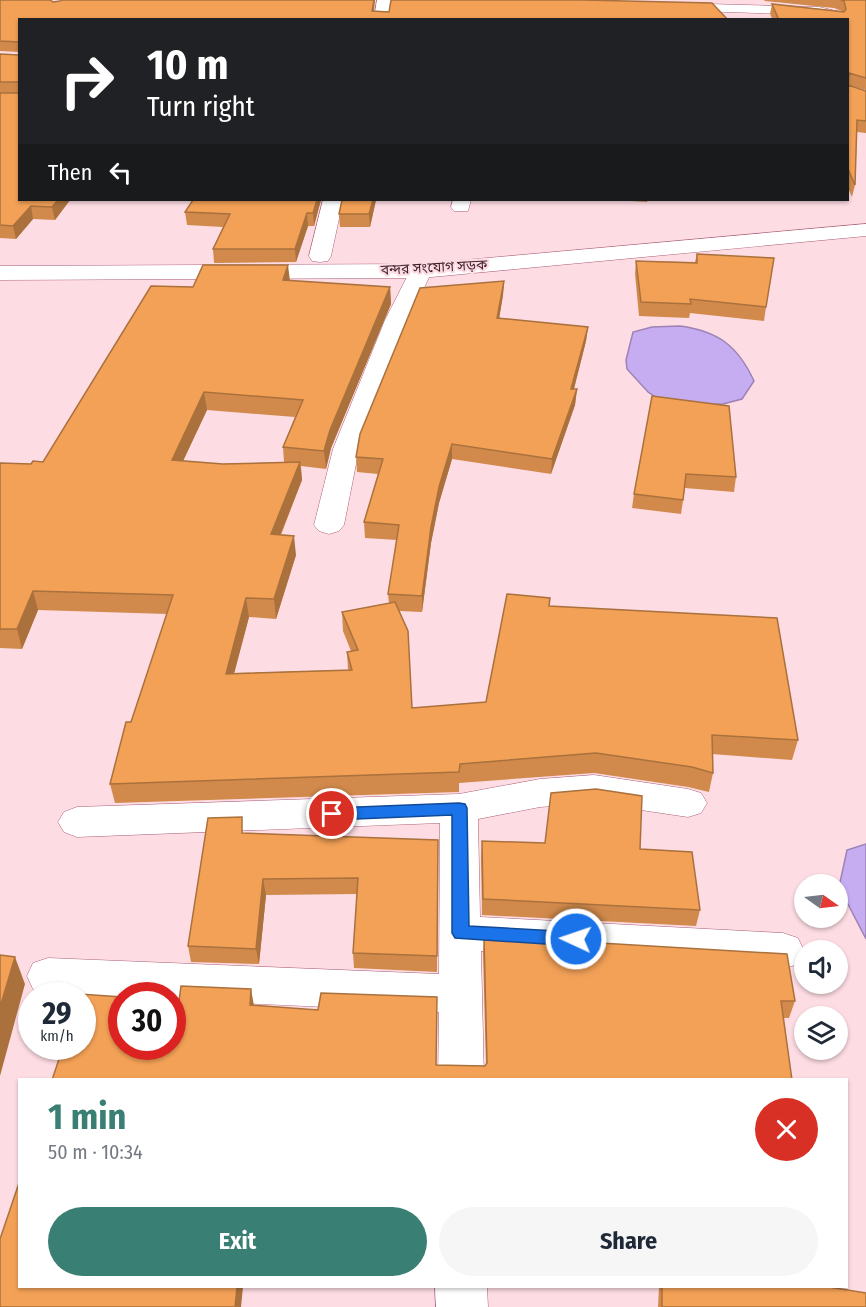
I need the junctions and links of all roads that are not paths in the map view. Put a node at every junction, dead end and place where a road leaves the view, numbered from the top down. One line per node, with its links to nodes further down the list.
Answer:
1 (384, 0): 3 (main road)
2 (655, 6): 4 (main road)
3 (381, 18)
4 (835, 18)
5 (333, 201): 9 (main road)
6 (866, 216): 9 (main road, বন্দর সংযোগ সড়ক)
7 (866, 230): 10 (main road, বন্দর সংযোগ সড়ক)
8 (0, 255): 9 (main road, বন্দর সংযোগ সড়ক)
9 (320, 255)
10 (421, 271): 11 (main road, বন্দর সংযোগ সড়ক); 12 (main road)
11 (0, 273)
12 (329, 525)
13 (688, 803): 14 (main road)
14 (459, 808): 15 (main road); 16 (main road)
15 (77, 822)
16 (461, 933): 17 (main road); 19 (main road)
17 (783, 951)
18 (48, 976): 19 (main road)
19 (462, 994): 20 (main road)
20 (461, 1078)
21 (461, 1288): 22 (main road)
22 (462, 1307)

